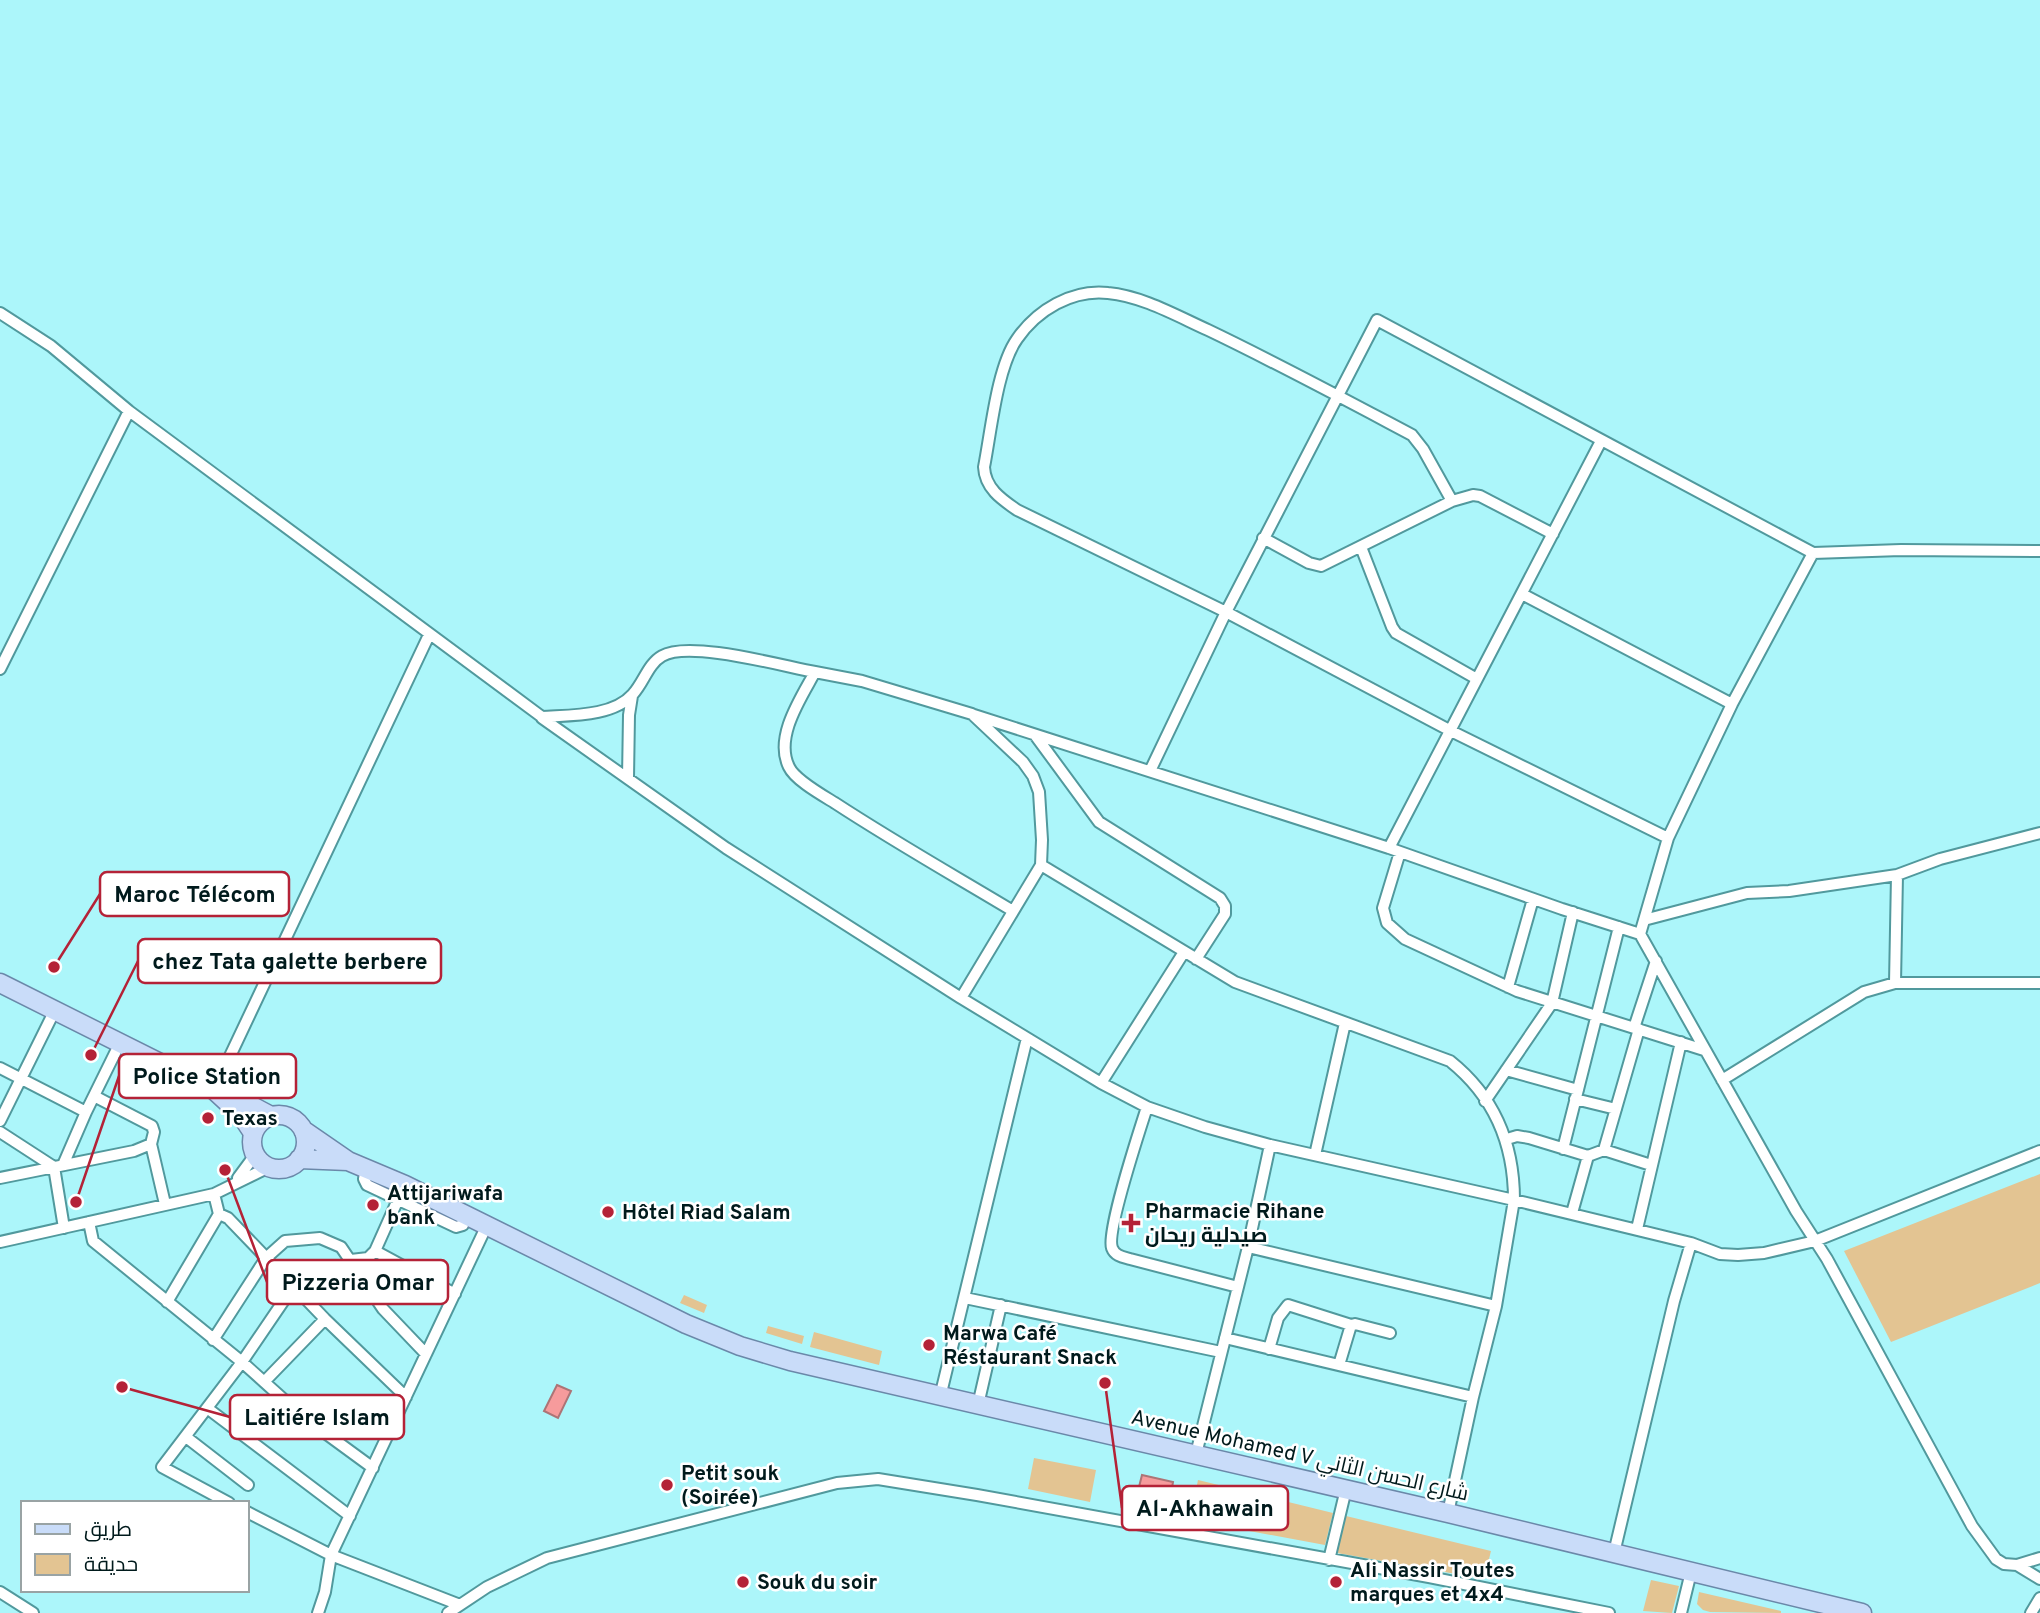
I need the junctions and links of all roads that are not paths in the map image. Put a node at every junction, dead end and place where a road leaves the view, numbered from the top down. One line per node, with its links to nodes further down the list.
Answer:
1 (0, 313): 3 (street)
2 (1337, 395): 4 (street); 5 (street); 7 (street); 12 (street)
3 (129, 411): 13 (street); 14 (street)
4 (1601, 441): 6 (street); 10 (street)
5 (1452, 501): 6 (street); 8 (street)
6 (1553, 534): 11 (street)
7 (1263, 538): 8 (street); 12 (street)
8 (1361, 547): 16 (street)
9 (2040, 551): 10 (street)
10 (1813, 553): 18 (street)
11 (1522, 594): 16 (street); 18 (street)
12 (1226, 612): 21 (street); 23 (street)
13 (429, 635): 20 (street); 59 (street)
14 (0, 669)
15 (815, 672): 17 (street); 19 (street); 32 (street)
16 (1477, 679): 21 (street)
17 (632, 696): 20 (street); 24 (street)
18 (1732, 704): 26 (street)
19 (972, 714): 22 (street); 29 (street)
20 (542, 718): 24 (street)
21 (1451, 731): 26 (street); 27 (street)
22 (1035, 735): 23 (street); 38 (street)
23 (1150, 771): 27 (street)
24 (628, 778): 44 (street)
25 (2040, 833): 30 (street)
26 (1668, 838): 34 (street)
27 (1388, 848): 28 (street)
28 (1400, 852): 31 (street); 43 (street)
29 (1041, 865): 32 (street); 37 (street)
30 (1897, 875): 34 (street); 41 (street)
31 (1534, 899): 33 (street); 43 (street)
32 (1013, 911): 44 (street)
33 (1573, 912): 35 (street); 45 (street)
34 (1644, 920): 36 (street)
35 (1619, 927): 36 (street); 47 (street)
36 (1640, 934): 39 (street)
37 (1184, 952): 38 (street); 58 (street)
38 (1196, 959): 48 (street)
39 (1656, 961): 49 (street); 53 (street)
40 (0, 983): 46 (main road, Avenue Mohamed V شارع الحسن الثاني)
41 (1895, 983): 42 (street); 57 (street)
42 (2040, 983)
43 (1508, 987): 45 (street)
44 (961, 998): 50 (street)
45 (1552, 1003): 47 (street); 55 (street)
46 (55, 1010): 52 (main road, Avenue Mohamed V شارع الحسن الثاني); 56 (street)
47 (1596, 1016): 49 (street); 60 (street)
48 (1345, 1023): 62 (street); 78 (street)
49 (1637, 1029): 51 (street); 64 (street)
50 (1027, 1038): 58 (street); 107 (street)
51 (1681, 1042): 53 (street); 82 (street)
52 (120, 1043): 59 (main road, Avenue Mohamed V شارع الحسن الثاني); 61 (street)
53 (1704, 1050): 57 (street)
54 (0, 1068): 56 (street)
55 (1506, 1070): 60 (street); 62 (street)
56 (21, 1078): 65 (street); 67 (street)
57 (1722, 1080): 97 (street)
58 (1101, 1083): 63 (street)
59 (218, 1092): 66 (main road, Avenue Mohamed V شارع الحسن الثاني); 70 (main road, Avenue Mohamed V شارع الحسن الثاني)
60 (1576, 1094): 64 (street); 74 (street)
61 (94, 1096): 65 (street); 72 (street)
62 (1485, 1101): 71 (street)
63 (1147, 1107): 73 (street); 105 (street)
64 (1616, 1109): 75 (street)
65 (86, 1112): 83 (street)
66 (271, 1116): 68 (main road, Avenue Mohamed V شارع الحسن الثاني); 70 (main road)
67 (0, 1121)
68 (303, 1130): 80 (main road); 81 (main road, Avenue Mohamed V شارع الحسن الثاني)
69 (0, 1132): 83 (street)
70 (253, 1133): 77 (main road)
71 (1507, 1139): 74 (street); 89 (street)
72 (151, 1144): 83 (street); 90 (street)
73 (1270, 1144): 78 (street); 100 (street)
74 (1563, 1149): 79 (street)
75 (1604, 1150): 79 (street); 82 (street)
76 (2040, 1151): 97 (street)
77 (255, 1154): 84 (main road); 86 (street)
78 (1315, 1155): 89 (street)
79 (1588, 1156): 91 (street)
80 (299, 1159): 81 (main road, Avenue Mohamed V شارع الحسن الثاني); 84 (main road, Avenue Mohamed V شارع الحسن الثاني)
81 (348, 1161): 87 (main road, Avenue Mohamed V شارع الحسن الثاني)
82 (1651, 1165): 96 (street)
83 (58, 1166): 85 (street); 95 (street)
84 (269, 1167): 86 (street)
85 (0, 1178)
86 (235, 1182): 88 (street)
87 (402, 1192): 94 (main road, Avenue Mohamed V شارع الحسن الثاني); 101 (street)
88 (214, 1194): 90 (street); 92 (street)
89 (1514, 1200): 91 (street); 110 (street)
90 (165, 1204): 93 (street)
91 (1572, 1213): 96 (street)
92 (219, 1214): 102 (street); 108 (street)
93 (89, 1222): 95 (street); 108 (street)
94 (487, 1226): 106 (street); 124 (main road, Avenue Mohamed V شارع الحسن الثاني)
95 (64, 1228): 98 (street)
96 (1637, 1229): 99 (street)
97 (1815, 1241): 99 (street); 140 (street)
98 (0, 1242)
99 (1691, 1243): 136 (street)
100 (1248, 1247): 105 (street); 110 (street)
101 (375, 1251): 103 (street); 106 (street)
102 (266, 1258): 103 (street); 104 (street); 115 (street)
103 (351, 1260): 118 (street)
104 (293, 1286): 111 (street); 119 (street)
105 (1238, 1287): 114 (street)
106 (455, 1294): 118 (street)
107 (965, 1298): 109 (street); 124 (street)
108 (167, 1302): 115 (street)
109 (1001, 1305): 117 (street); 125 (street)
110 (1496, 1306): 122 (street)
111 (325, 1319): 121 (street); 123 (street)
112 (1351, 1325): 113 (street); 116 (street); 120 (street)
113 (1390, 1333)
114 (1225, 1338): 116 (street); 117 (street)
115 (213, 1340): 119 (street)
116 (1269, 1349): 120 (street)
117 (1222, 1352): 128 (street)
118 (426, 1354): 123 (street)
119 (242, 1362): 121 (street); 126 (street)
120 (1339, 1365): 122 (street)
121 (264, 1382): 129 (street)
122 (1473, 1396): 134 (street)
123 (406, 1397): 129 (street)
124 (940, 1397): 125 (main road, Avenue Mohamed V شارع الحسن الثاني)
125 (978, 1405): 128 (main road, Avenue Mohamed V شارع الحسن الثاني)
126 (207, 1408): 127 (street); 135 (street)
127 (186, 1437): 130 (street); 132 (street)
128 (1196, 1454): 131 (main road, Avenue Mohamed V شارع الحسن الثاني)
129 (373, 1468): 135 (street)
130 (248, 1485)
131 (1346, 1489): 134 (main road, Avenue Mohamed V شارع الحسن الثاني); 139 (street)
132 (225, 1501)
133 (248, 1513): 137 (street)
134 (1448, 1513): 136 (main road, Avenue Mohamed V شارع الحسن الثاني)
135 (350, 1516): 137 (street)
136 (1614, 1553): 141 (main road, Avenue Mohamed V شارع الحسن الثاني)
137 (331, 1555): 145 (street); 147 (street)
138 (2040, 1558): 140 (street)
139 (1329, 1560): 145 (street); 149 (street)
140 (2017, 1565): 142 (street)
141 (1691, 1572): 150 (street); 151 (main road, Avenue Mohamed V شارع الحسن الثاني)
142 (2040, 1579)
143 (0, 1592): 146 (street)
144 (2040, 1598): 152 (street)
145 (460, 1605): 148 (street)
146 (33, 1613)
147 (318, 1613)
148 (448, 1613)
149 (1609, 1613)
150 (1681, 1613)
151 (1862, 1613)
152 (2031, 1613)

